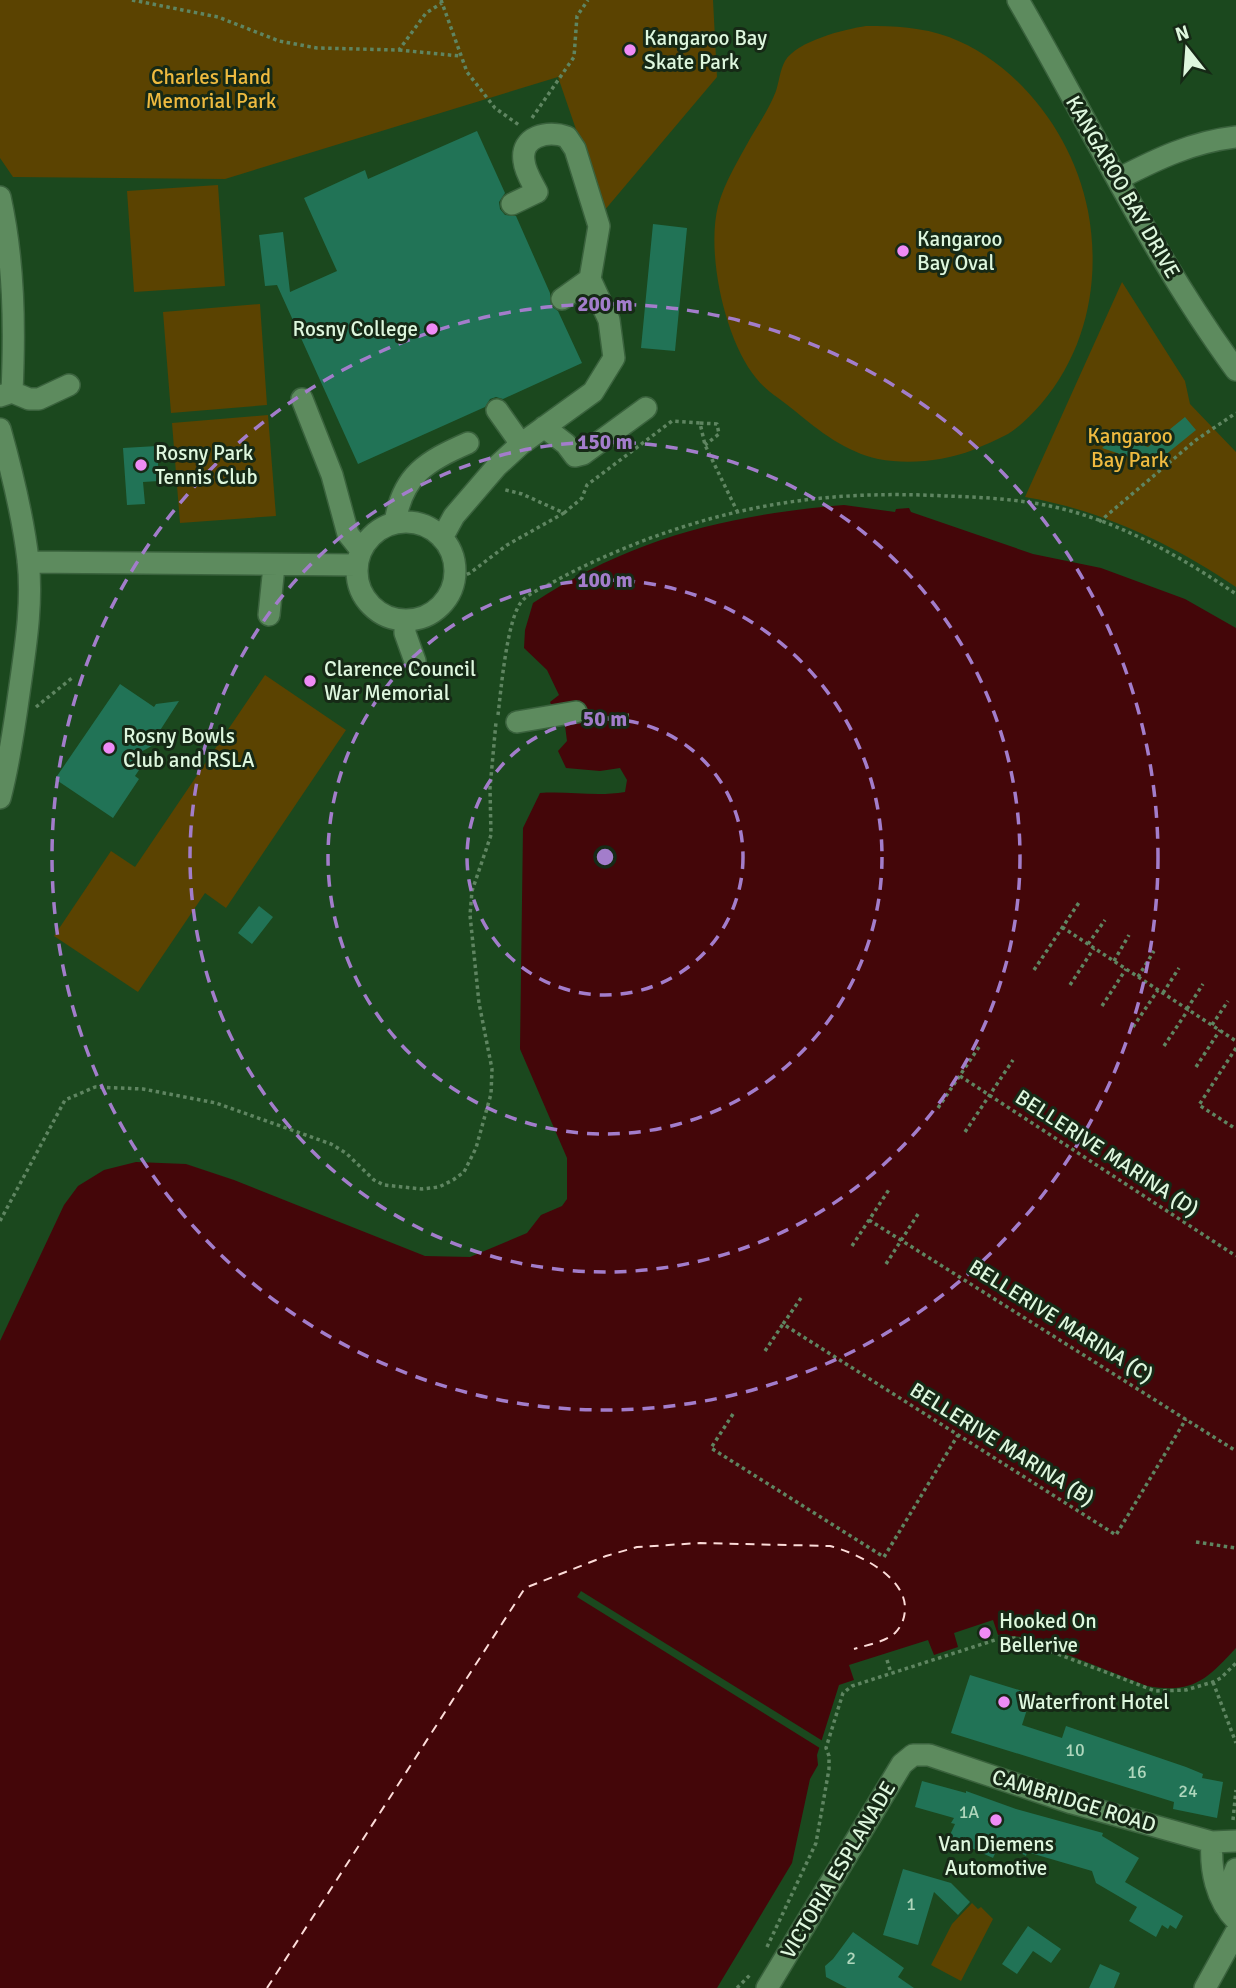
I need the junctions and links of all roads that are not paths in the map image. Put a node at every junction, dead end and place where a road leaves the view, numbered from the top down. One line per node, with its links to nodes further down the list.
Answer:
1 (1018, 0): 3 (street, KANGAROO BAY DRIVE)
2 (1028, 0): 3 (street)
3 (1031, 22): 5 (street, KANGAROO BAY DRIVE)
4 (1236, 137): 5 (street)
5 (1118, 179): 10 (street, KANGAROO BAY DRIVE)
6 (0, 197): 12 (street)
7 (512, 204): 8 (street)
8 (590, 279): 9 (street); 16 (street)
9 (562, 299)
10 (1236, 370)
11 (69, 385): 12 (street)
12 (6, 394)
13 (302, 399): 22 (street)
14 (646, 408): 16 (street)
15 (497, 410): 19 (street)
16 (544, 427): 19 (street)
17 (0, 429): 23 (street)
18 (468, 443): 20 (street)
19 (521, 443): 21 (street)
20 (395, 523): 21 (street); 22 (street)
21 (442, 538): 26 (street)
22 (359, 558): 24 (street); 26 (street)
23 (28, 562): 24 (street); 30 (street)
24 (274, 566): 25 (street)
25 (269, 615)
26 (405, 621): 27 (street)
27 (415, 661)
28 (583, 716): 29 (street)
29 (517, 722)
30 (0, 799)
31 (913, 1755): 33 (street, CAMBRIDGE ROAD); 37 (street, VICTORIA ESPLANADE)
32 (1235, 1830): 33 (street, CAMBRIDGE ROAD)
33 (1212, 1842): 35 (street)
34 (1236, 1869): 35 (street)
35 (1231, 1913)
36 (1236, 1932): 38 (street)
37 (767, 1988)
38 (1205, 1988)

